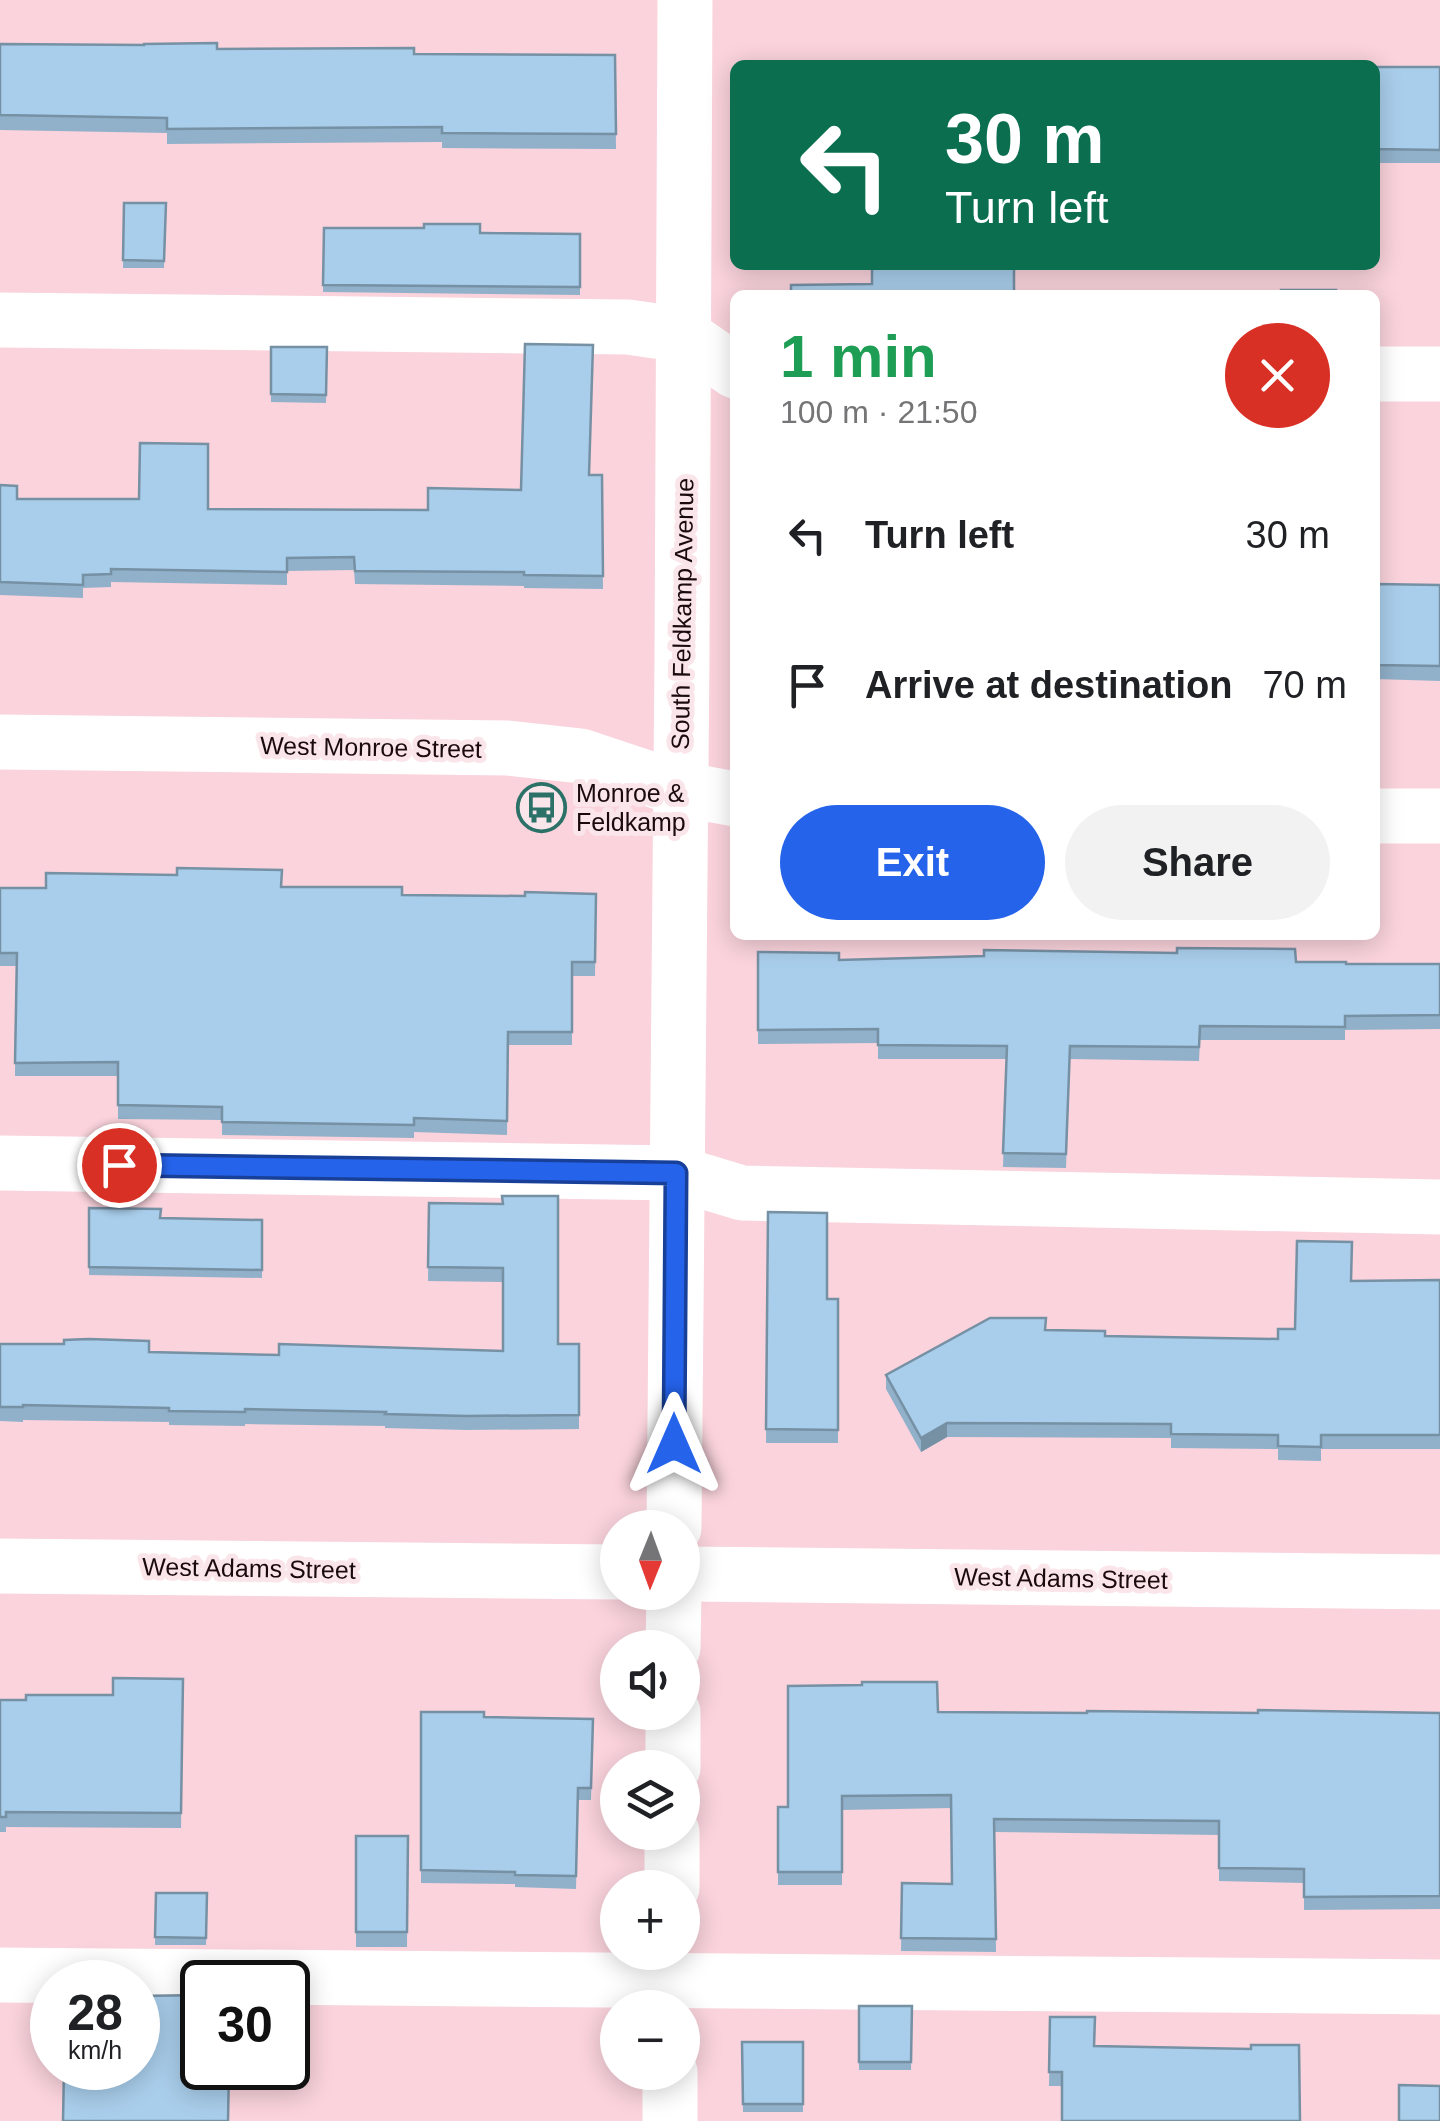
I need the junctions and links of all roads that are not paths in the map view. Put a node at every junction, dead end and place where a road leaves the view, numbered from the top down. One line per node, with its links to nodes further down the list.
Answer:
1 (685, 0): 3 (street, South Feldkamp Avenue)
2 (0, 320): 3 (street)
3 (684, 336): 4 (street); 8 (street, South Feldkamp Avenue)
4 (730, 368)
5 (1380, 374): 6 (street)
6 (1440, 374)
7 (0, 742): 8 (street, West Monroe Street)
8 (680, 788): 9 (street, West Monroe Street); 13 (street, South Feldkamp Avenue)
9 (730, 798)
10 (1380, 816): 11 (street)
11 (1440, 816)
12 (0, 1163): 13 (street)
13 (676, 1173): 14 (street); 15 (street, South Feldkamp Avenue)
14 (1440, 1207)
15 (674, 1510)
16 (0, 1566): 17 (street, West Adams Street)
17 (600, 1572)
18 (700, 1574): 19 (street, West Adams Street)
19 (1440, 1582)
20 (0, 1975): 21 (street)
21 (671, 1981): 22 (street)
22 (1440, 1988)
23 (670, 2090): 24 (street)
24 (670, 2121)

